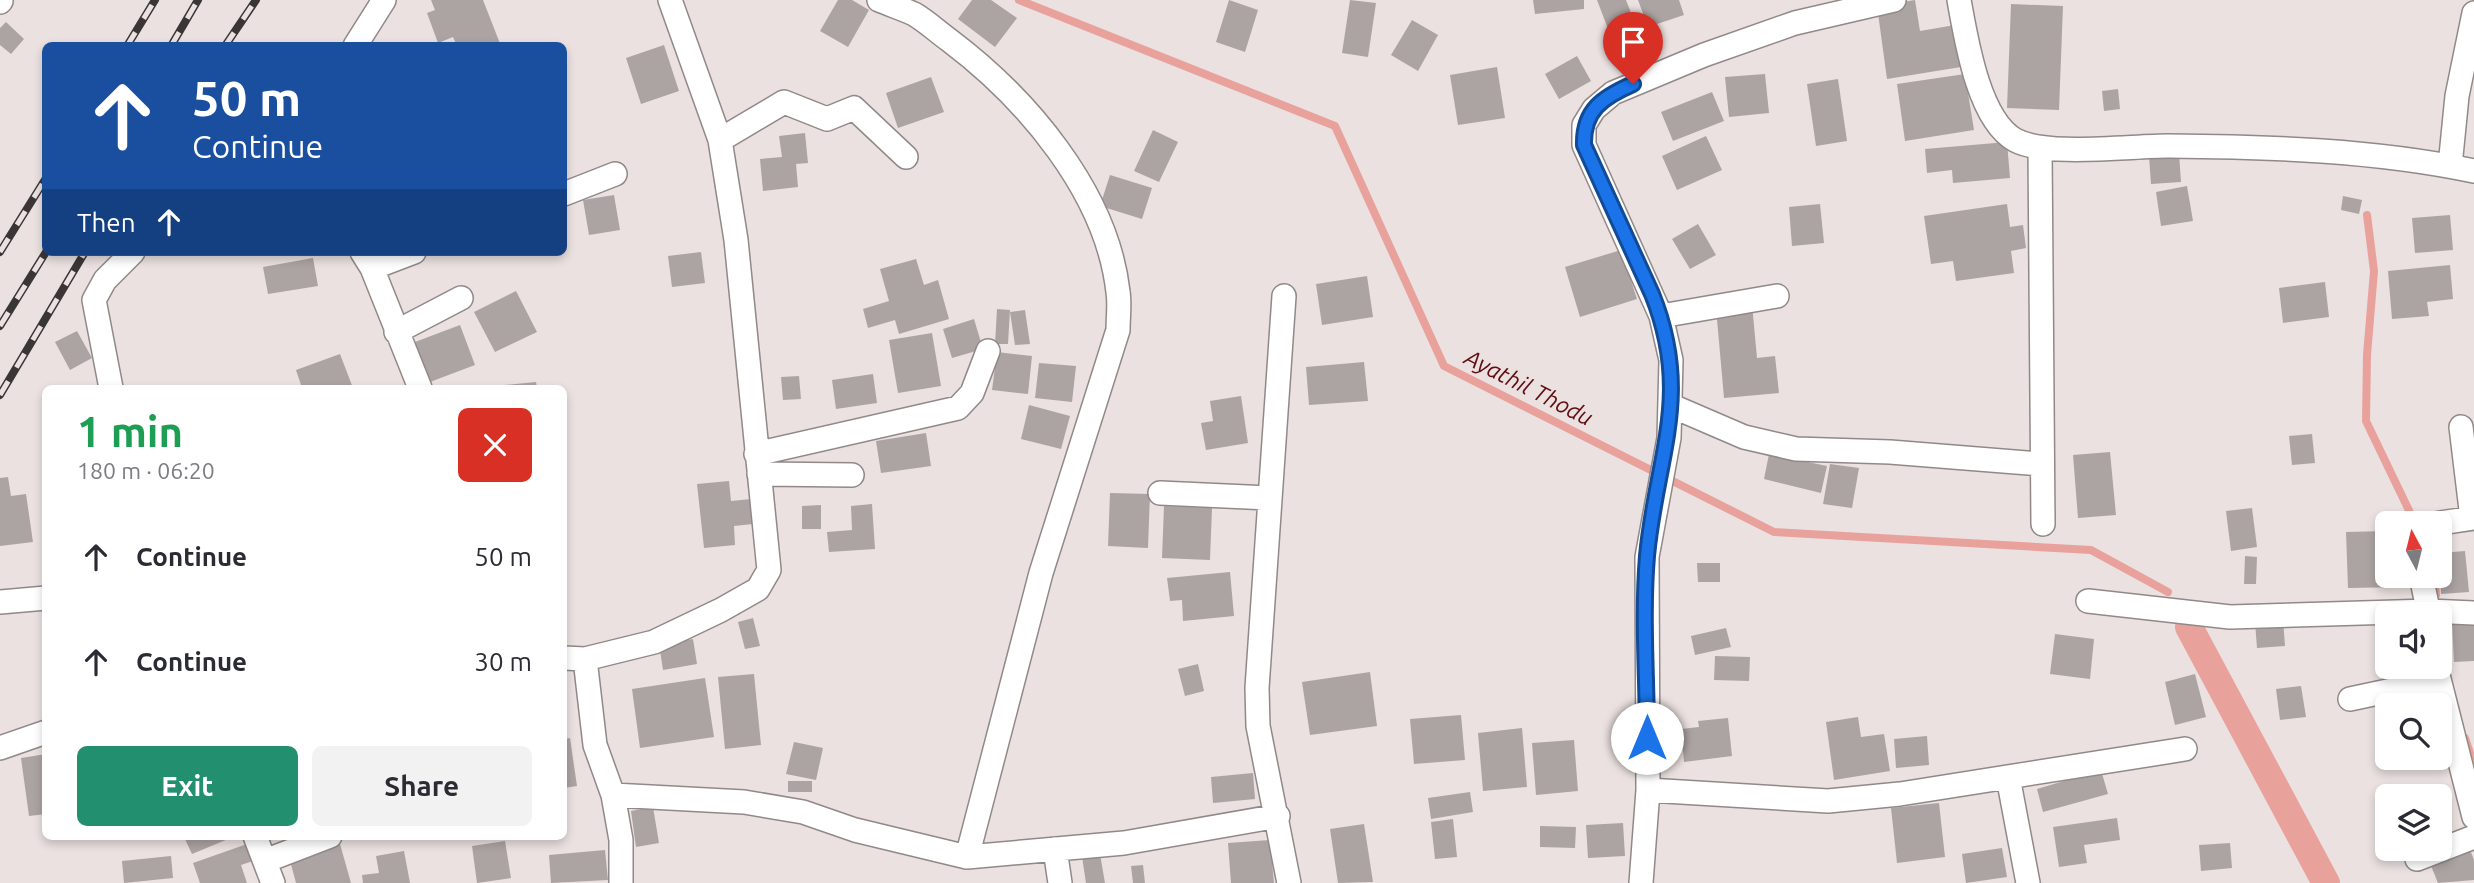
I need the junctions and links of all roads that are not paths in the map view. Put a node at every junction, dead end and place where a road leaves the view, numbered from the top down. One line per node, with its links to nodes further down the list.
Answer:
1 (384, 0): 7 (street)
2 (670, 0): 8 (street)
3 (879, 0): 59 (street)
4 (1894, 0): 21 (street)
5 (1959, 0): 9 (street)
6 (2474, 13): 11 (street)
7 (358, 42)
8 (720, 140): 10 (street); 28 (street)
9 (2040, 148): 11 (street); 29 (street)
10 (906, 157)
11 (2450, 166): 12 (street)
12 (2474, 171)
13 (615, 174): 14 (street)
14 (567, 193)
15 (129, 256): 24 (street)
16 (390, 256): 17 (street)
17 (367, 260): 22 (street)
18 (1284, 296): 32 (street)
19 (1777, 296): 21 (street)
20 (461, 298): 22 (street)
21 (1661, 316): 26 (street)
22 (396, 332): 25 (street)
23 (988, 352): 28 (street)
24 (110, 385)
25 (419, 385)
26 (1672, 406): 29 (street); 50 (street)
27 (2461, 427): 33 (street)
28 (757, 464): 30 (street); 42 (street)
29 (2040, 464): 35 (street)
30 (852, 475)
31 (1160, 492): 32 (street)
32 (1269, 498): 52 (street)
33 (2473, 518): 34 (street)
34 (2452, 521)
35 (2043, 524)
36 (42, 598): 38 (street)
37 (2088, 601): 41 (street)
38 (0, 602)
39 (2452, 613): 40 (street)
40 (2474, 613)
41 (2375, 614)
42 (574, 658): 51 (street)
43 (2417, 679): 45 (street)
44 (2439, 679): 53 (street)
45 (2350, 699)
46 (42, 733): 47 (street)
47 (0, 748)
48 (2185, 750): 49 (street)
49 (2008, 777): 50 (street); 66 (street)
50 (1648, 790): 65 (street)
51 (613, 795): 59 (street); 62 (street)
52 (1278, 816): 58 (street); 64 (street)
53 (2474, 817)
54 (2474, 837): 57 (street)
55 (257, 840): 60 (street)
56 (320, 840): 60 (street)
57 (2452, 845)
58 (1055, 849): 59 (street); 63 (street)
59 (967, 857)
60 (265, 861): 61 (street)
61 (273, 883)
62 (621, 883)
63 (1060, 883)
64 (1289, 883)
65 (1642, 883)
66 (2028, 883)

